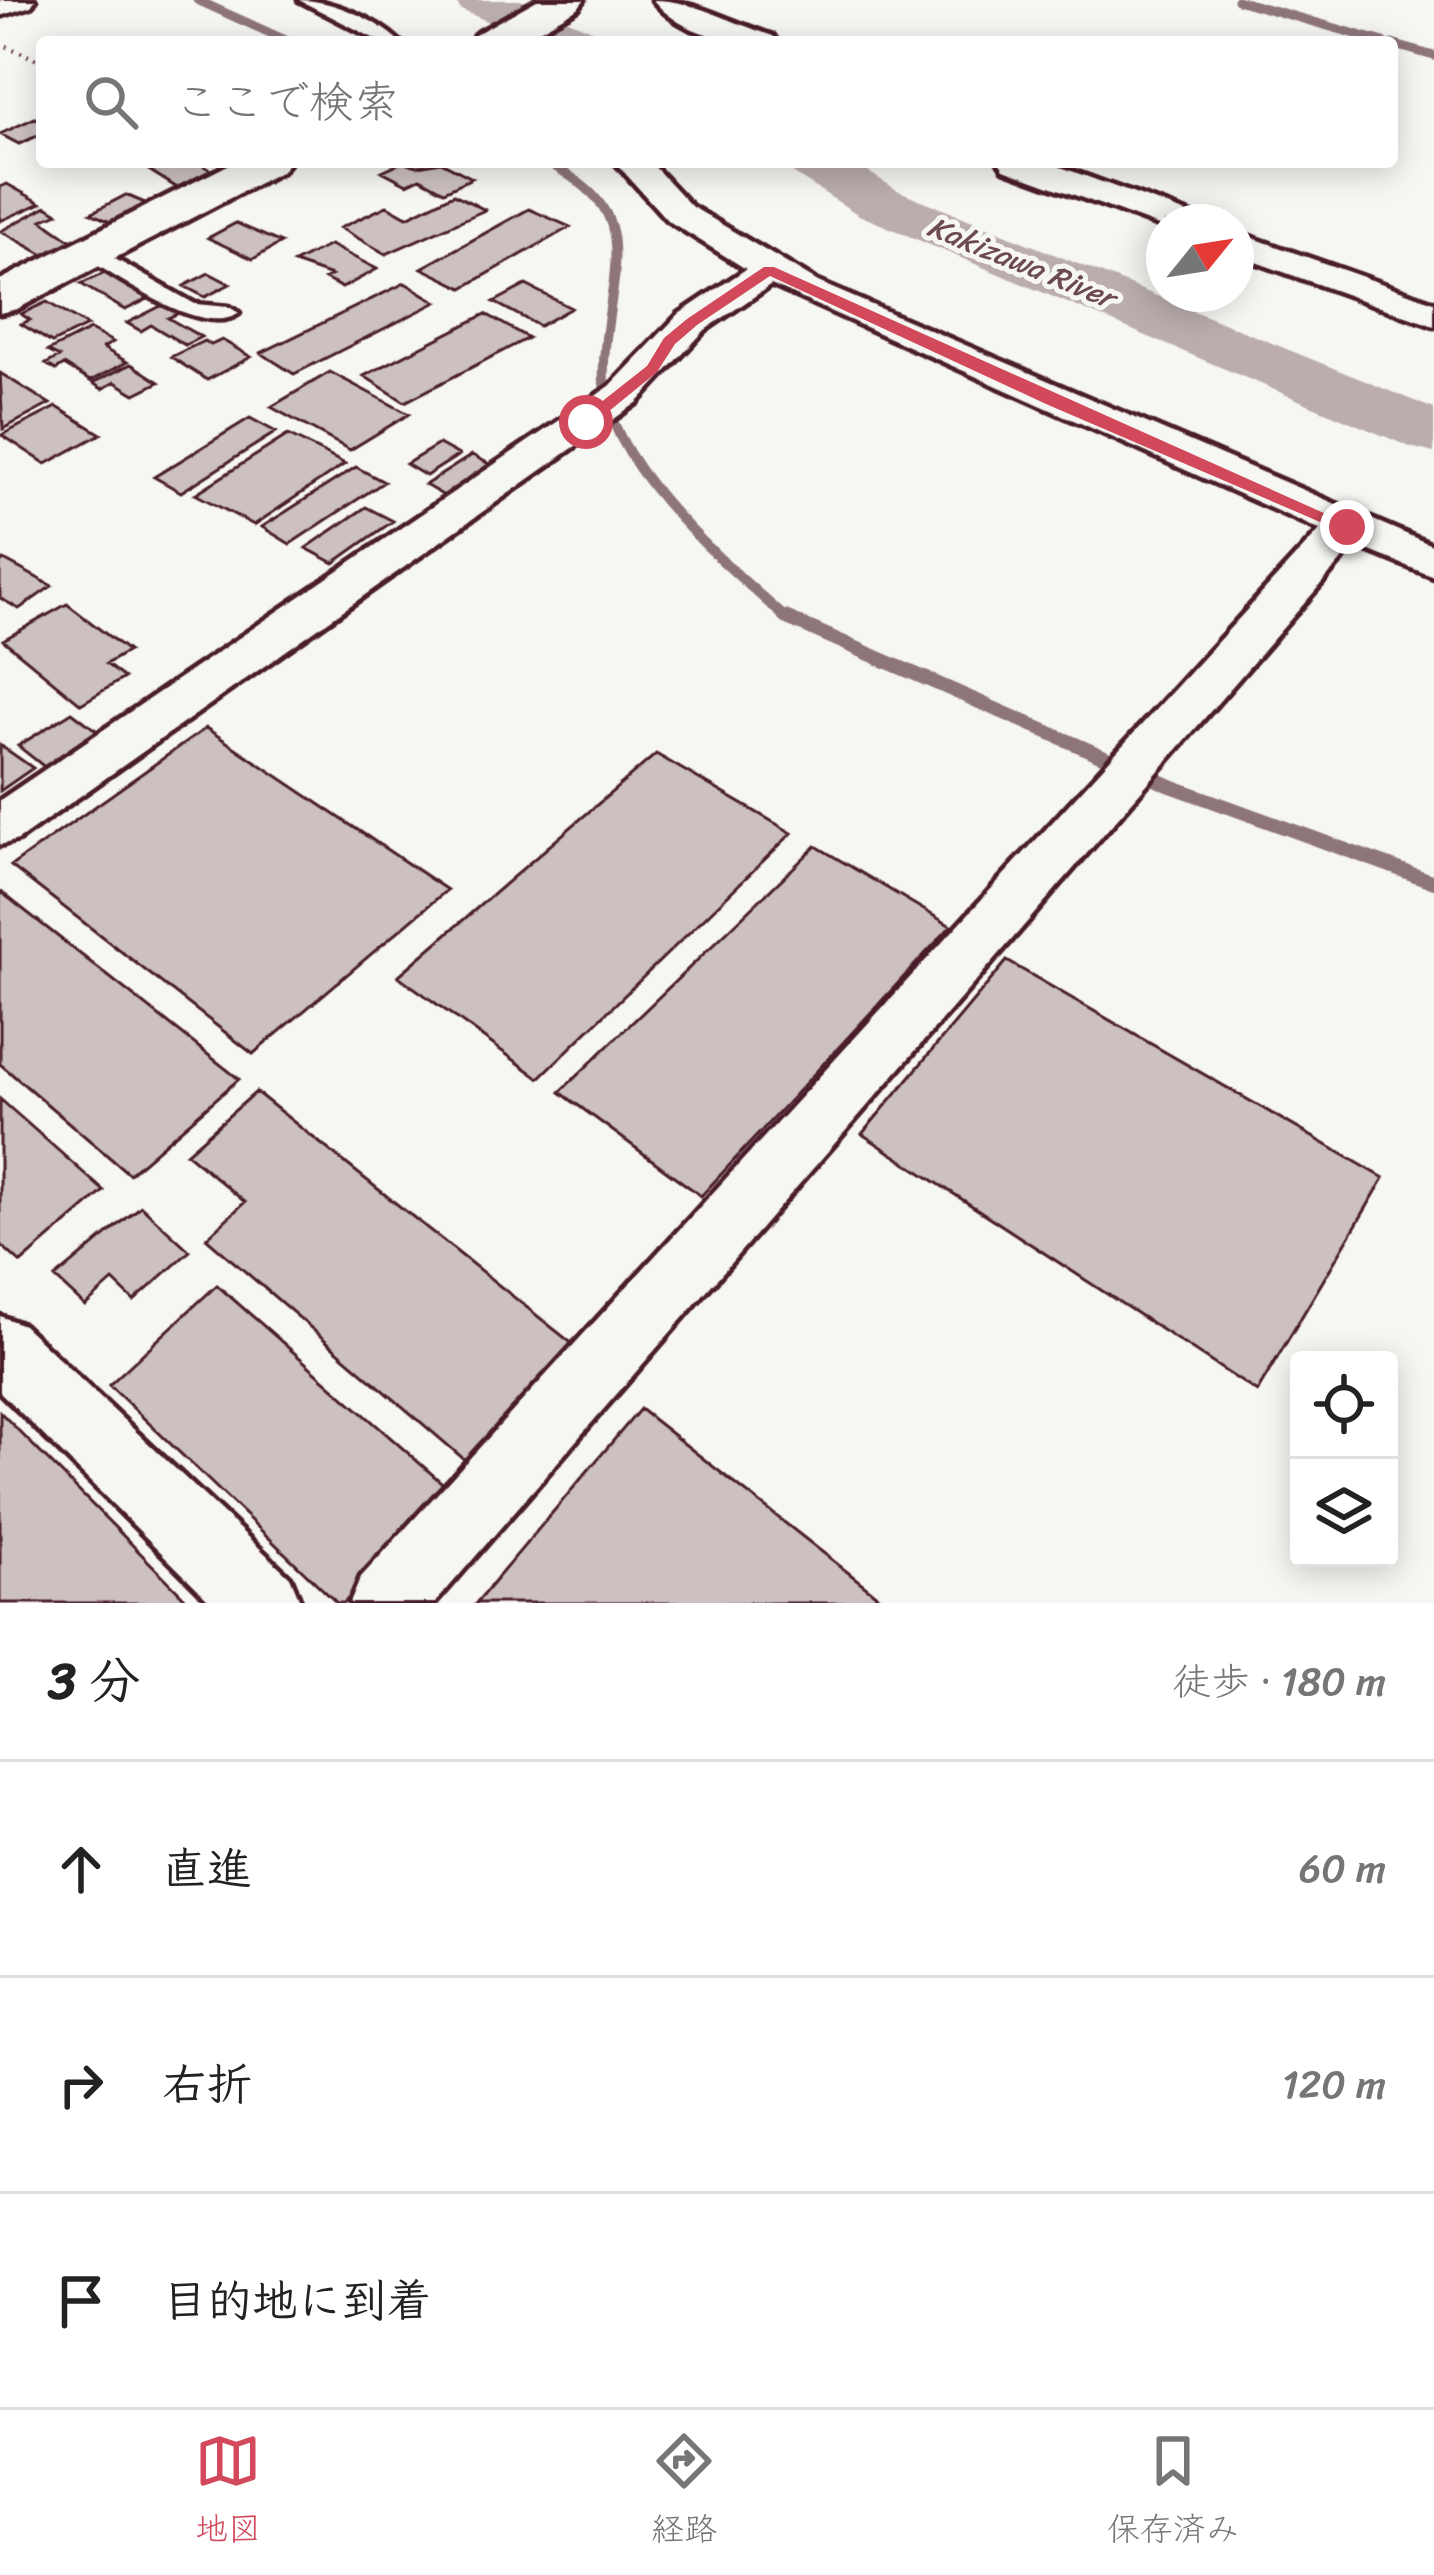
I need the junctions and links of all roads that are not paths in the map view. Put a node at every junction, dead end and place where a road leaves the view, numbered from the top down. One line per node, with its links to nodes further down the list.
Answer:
1 (21, 0): 5 (street)
2 (307, 0): 6 (lane)
3 (565, 0): 7 (street)
4 (668, 0): 8 (street)
5 (0, 7)
6 (384, 36)
7 (501, 36)
8 (743, 36)
9 (255, 168): 14 (street)
10 (638, 168): 15 (street)
11 (1032, 168): 12 (street)
12 (1146, 210)
13 (1254, 250): 18 (street)
14 (92, 254): 16 (street); 17 (lane)
15 (769, 270): 19 (street); 21 (street)
16 (0, 299)
17 (229, 313)
18 (1434, 315)
19 (1347, 527): 20 (street); 24 (street)
20 (1434, 562)
21 (0, 826)
22 (0, 1347): 23 (street)
23 (264, 1603)
24 (386, 1603)

